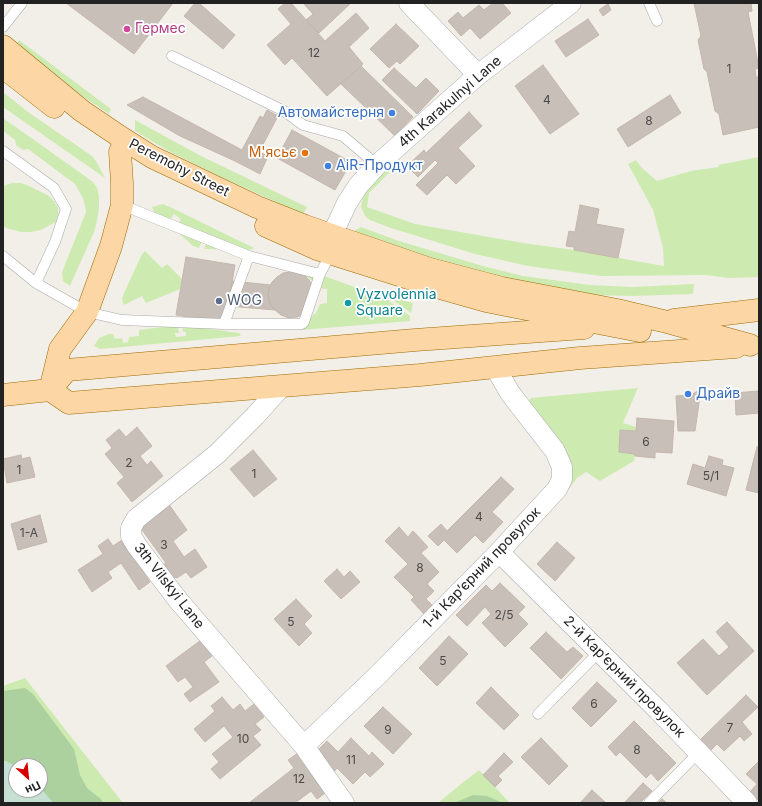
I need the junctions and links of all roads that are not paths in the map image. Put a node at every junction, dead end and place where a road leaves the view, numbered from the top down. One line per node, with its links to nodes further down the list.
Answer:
1 (22, 3): 6 (lane)
2 (409, 3): 10 (street)
3 (571, 3): 10 (street, 4th Karakulnyi Lane)
4 (649, 3): 5 (lane)
5 (657, 21)
6 (3, 27)
7 (3, 46): 11 (main road, Peremohy Street)
8 (172, 56): 13 (lane)
9 (3, 67): 11 (main road, Peremohy Street)
10 (478, 75): 13 (street, 4th Karakulnyi Lane)
11 (122, 146): 14 (main road); 15 (main road, Peremohy Street)
12 (3, 151): 19 (lane)
13 (377, 166): 15 (street, 4th Karakulnyi Lane)
14 (122, 205): 17 (lane); 21 (main road)
15 (331, 244): 18 (lane); 22 (main road); 24 (main road)
16 (3, 256): 19 (lane)
17 (249, 256): 18 (lane); 23 (lane)
18 (320, 274): 23 (lane)
19 (36, 282): 21 (lane)
20 (759, 310): 22 (main road)
21 (87, 312): 23 (lane); 29 (main road)
22 (663, 321): 24 (main road); 25 (main road)
23 (224, 324)
24 (616, 326): 26 (main road); 29 (main road)
25 (755, 345): 26 (main road)
26 (711, 348): 27 (main road)
27 (495, 367): 28 (main road); 31 (street, 1-й Карʼєрний провулок)
28 (282, 386): 29 (main road); 34 (street, 3th Vilskyi Lane)
29 (50, 390): 30 (main road)
30 (3, 395)
31 (499, 552): 32 (street, 2-й Карʼєрний провулок); 34 (street, 1-й Карʼєрний провулок)
32 (599, 652): 33 (lane); 35 (street, 2-й Карʼєрний провулок)
33 (538, 714)
34 (304, 746): 36 (street, 3th Vilskyi Lane)
35 (698, 753): 37 (lane); 38 (street, 2-й Карʼєрний провулок)
36 (344, 803)
37 (649, 803)
38 (747, 803)

